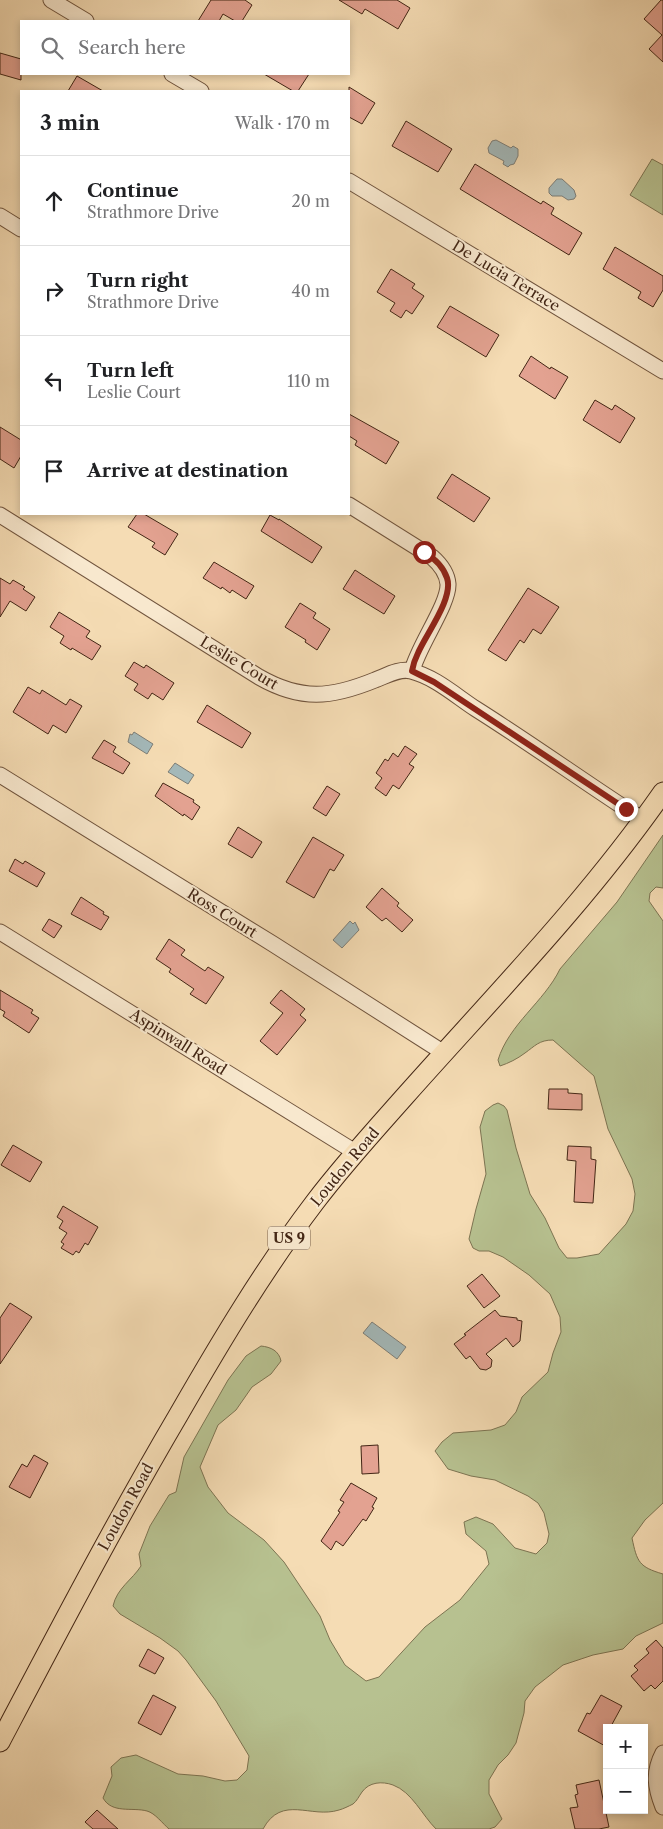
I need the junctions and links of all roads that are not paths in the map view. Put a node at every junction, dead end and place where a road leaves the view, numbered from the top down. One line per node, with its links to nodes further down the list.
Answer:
1 (51, 0): 2 (street)
2 (84, 20)
3 (174, 75): 4 (street)
4 (199, 90)
5 (350, 182): 8 (street, De Lucia Terrace)
6 (0, 216): 7 (street)
7 (20, 228)
8 (663, 371)
9 (350, 506): 11 (street)
10 (0, 514): 11 (street, Leslie Court)
11 (412, 671): 14 (street)
12 (0, 775): 16 (street, Ross Court)
13 (663, 792): 14 (main road, Loudon Road / US 9)
14 (643, 820): 16 (main road, Loudon Road / US 9)
15 (0, 932): 17 (street, Aspinwall Road)
16 (444, 1053): 17 (main road, Loudon Road / US 9)
17 (355, 1152): 18 (main road, Loudon Road / US 9)
18 (0, 1742)
19 (663, 1753): 20 (street)
20 (663, 1807)

